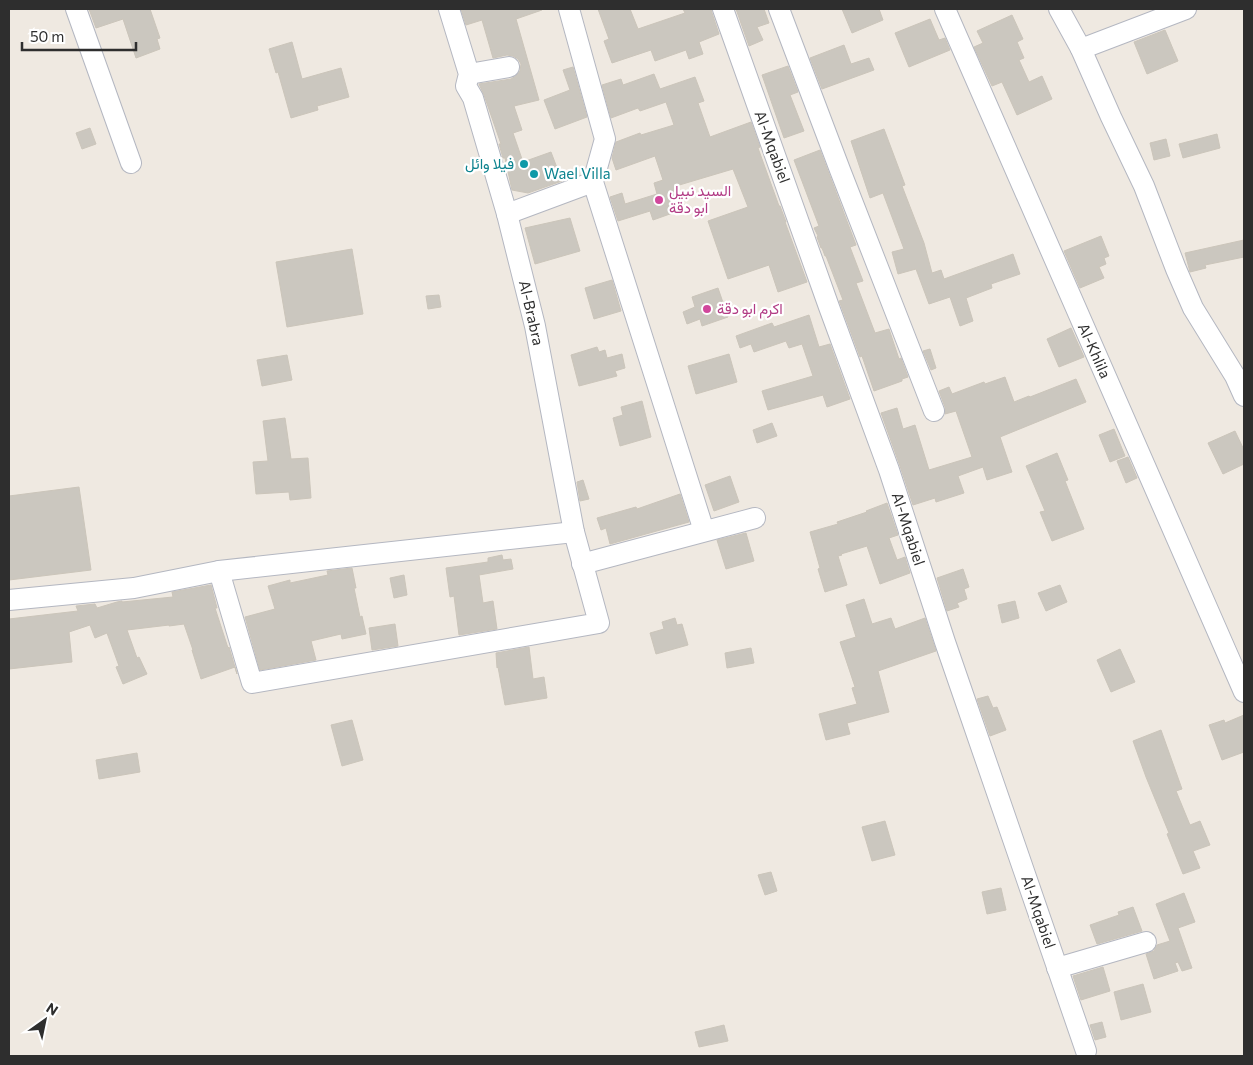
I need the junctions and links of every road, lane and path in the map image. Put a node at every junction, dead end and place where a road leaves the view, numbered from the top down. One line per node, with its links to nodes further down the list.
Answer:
1 (76, 9): 12 (street)
2 (449, 9): 11 (street, Al-Brabra)
3 (569, 9): 13 (street)
4 (723, 9): 25 (street, Al-Mqabiel)
5 (779, 9): 16 (street)
6 (945, 9): 23 (street, Al-Khlila)
7 (1059, 9): 9 (street)
8 (1186, 9): 9 (street)
9 (1081, 49): 15 (street)
10 (510, 67): 11 (street)
11 (469, 74): 14 (street, Al-Brabra)
12 (131, 163)
13 (593, 182): 14 (street); 18 (street)
14 (507, 214): 19 (street, Al-Brabra)
15 (1244, 396)
16 (934, 411)
17 (755, 518): 18 (street)
18 (704, 531): 20 (street)
19 (574, 532): 20 (street, Al-Brabra); 21 (street)
20 (582, 564): 21 (street, Al-Brabra)
21 (219, 571): 22 (street)
22 (9, 600)
23 (1244, 692)
24 (1146, 942): 25 (street)
25 (1057, 968): 26 (street, Al-Mqabiel)
26 (1086, 1051)

